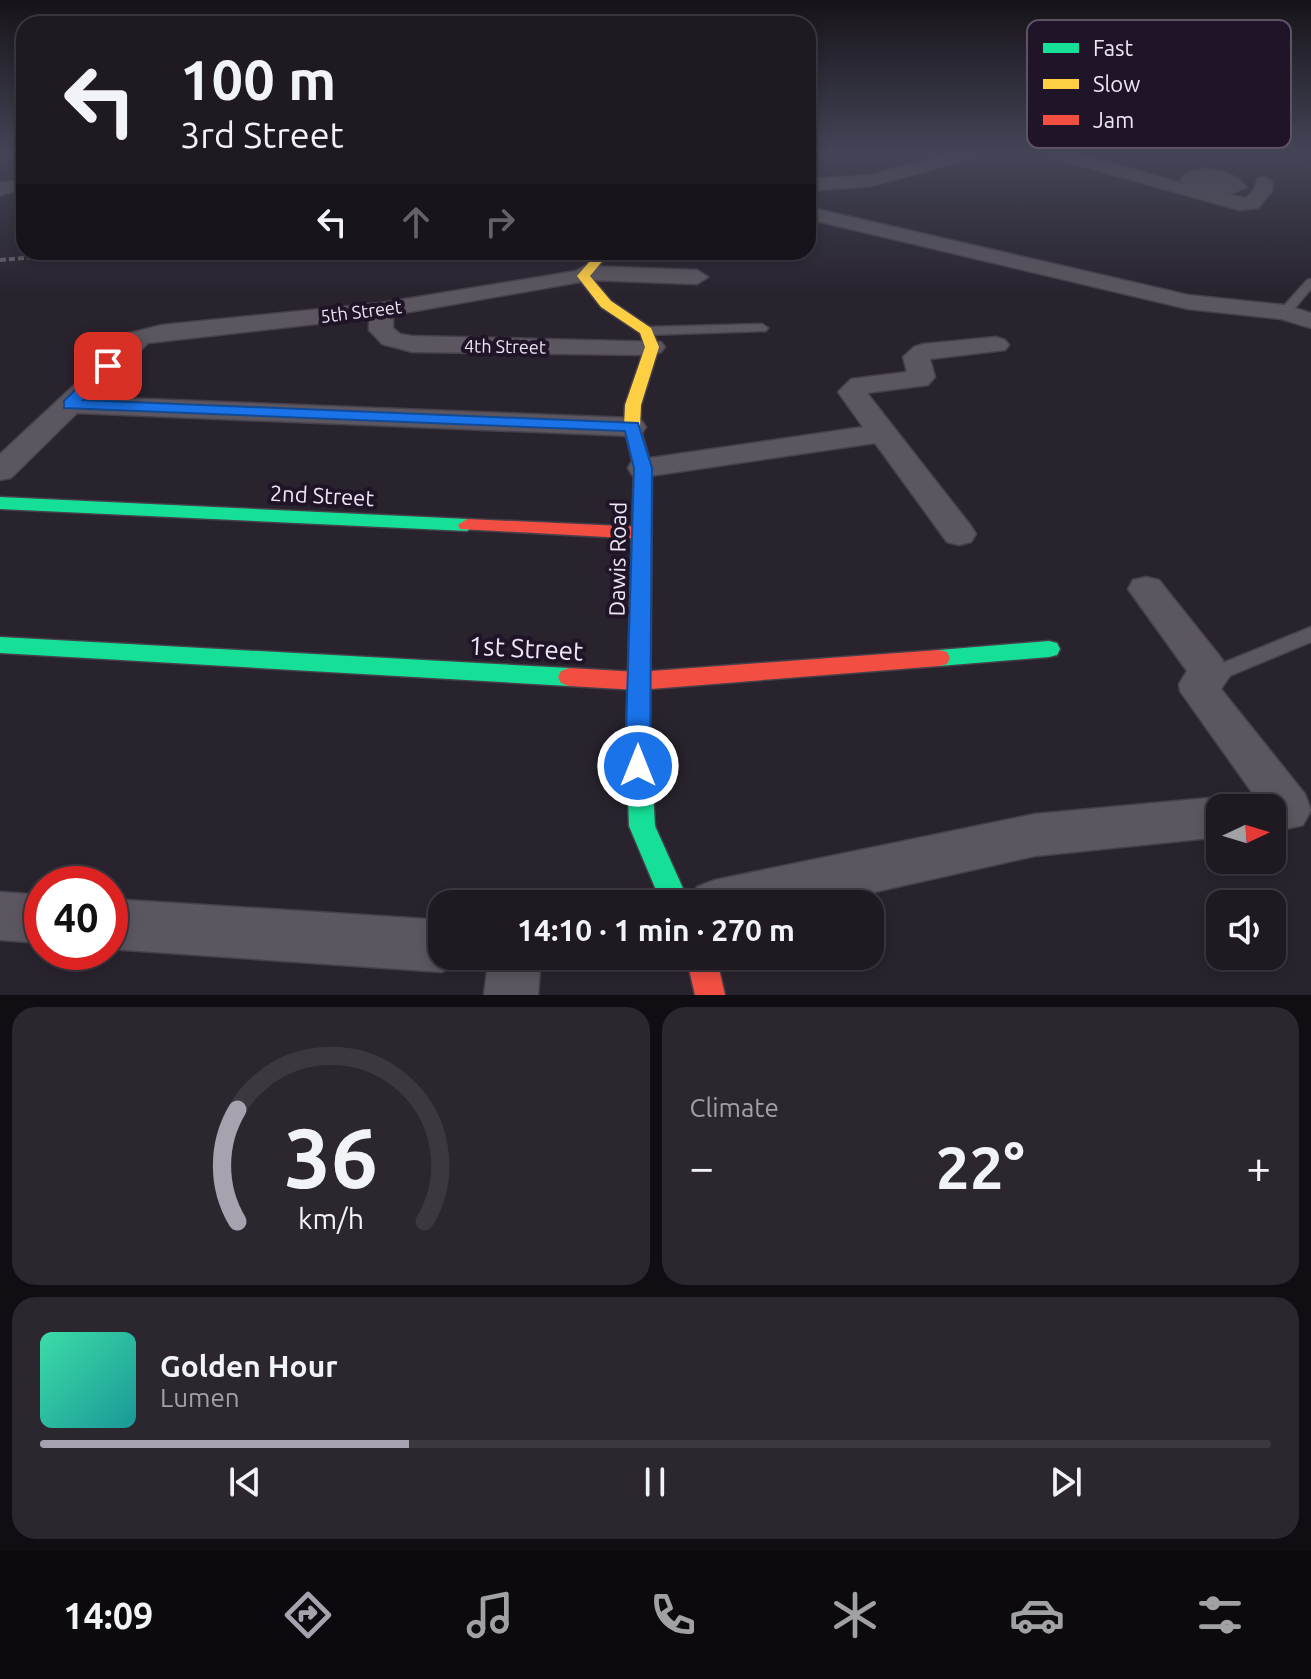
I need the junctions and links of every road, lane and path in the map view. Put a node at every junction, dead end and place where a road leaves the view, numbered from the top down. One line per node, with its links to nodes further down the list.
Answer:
1 (1232, 200): 2 (street)
2 (1253, 200)
3 (816, 215): 9 (street)
4 (597, 260): 5 (street)
5 (584, 275): 6 (street, 5th Street); 8 (street, 5th Street); 12 (street)
6 (697, 277)
7 (1311, 282): 9 (lane)
8 (381, 310): 12 (street, 4th Street); 14 (street, 5th Street)
9 (1285, 312): 10 (street)
10 (1311, 321)
11 (762, 328): 12 (lane)
12 (649, 339): 15 (street, Dawis Road)
13 (996, 345): 16 (street)
14 (70, 404): 15 (street); 18 (street)
15 (632, 427): 17 (street, Dawis Road)
16 (880, 433): 17 (street); 21 (street)
17 (643, 468): 20 (street, Dawis Road)
18 (0, 471)
19 (0, 503): 20 (street, 2nd Street)
20 (643, 533): 27 (street, Dawis Road)
21 (959, 534)
22 (1146, 589): 26 (street)
23 (1311, 634): 26 (lane)
24 (0, 645): 27 (street, 1st Street)
25 (1049, 649): 27 (street, 1st Street)
26 (1210, 676): 28 (street)
27 (638, 681): 30 (street, Dawis Road)
28 (1278, 794)
29 (1206, 818): 31 (street)
30 (670, 890)
31 (780, 890)
32 (0, 916): 33 (street)
33 (24, 918)
34 (128, 925): 35 (street)
35 (428, 945)
36 (514, 970): 38 (street)
37 (704, 970): 39 (street)
38 (511, 995)
39 (710, 995)

